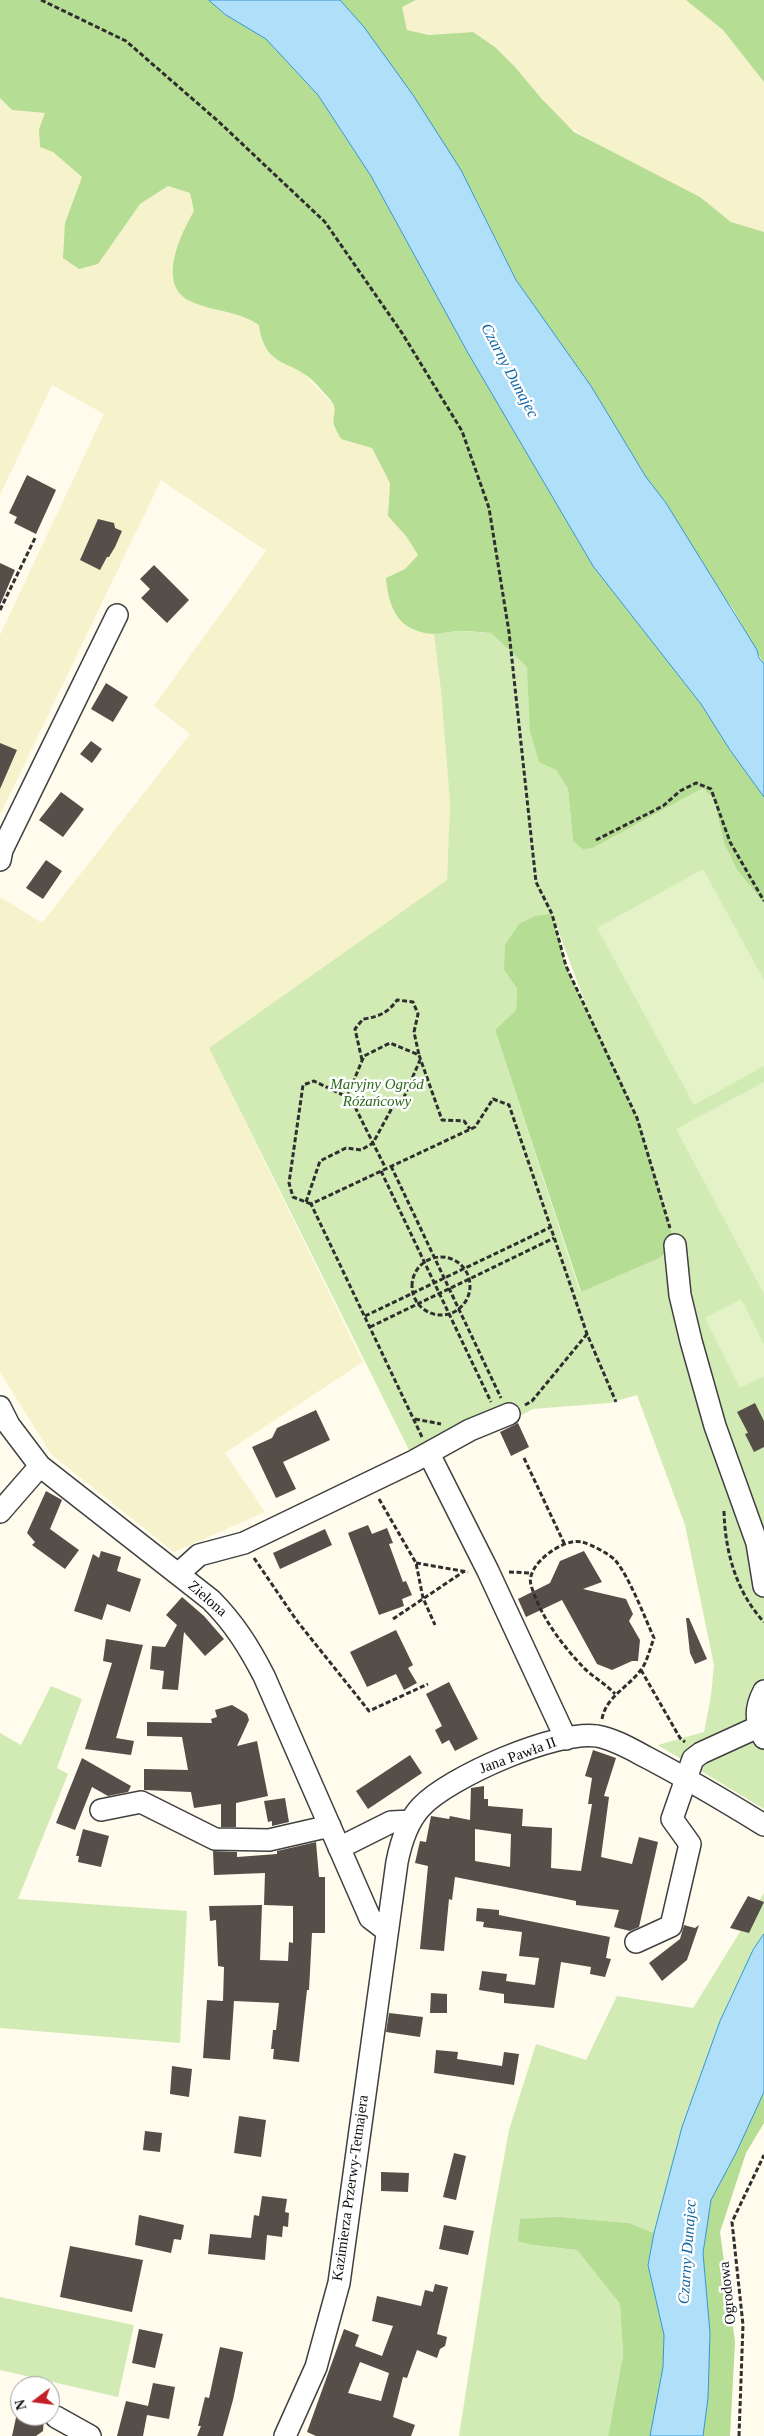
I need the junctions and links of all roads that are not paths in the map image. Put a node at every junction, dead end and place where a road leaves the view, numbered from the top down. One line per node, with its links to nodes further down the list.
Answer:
1 (117, 615): 2 (street)
2 (0, 860)
3 (675, 1245): 10 (street)
4 (0, 1407): 7 (street, Zielona)
5 (504, 1416): 6 (street)
6 (430, 1454): 9 (street); 13 (street)
7 (40, 1466): 8 (street); 9 (street, Zielona)
8 (0, 1512)
9 (178, 1574): 18 (street, Zielona)
10 (764, 1586)
11 (764, 1691): 12 (street)
12 (761, 1733): 14 (street)
13 (566, 1739): 14 (street, Jana Pawła II); 16 (street, Jana Pawła II)
14 (686, 1779): 17 (street, Jana Pawła II); 21 (street)
15 (101, 1810): 18 (street)
16 (411, 1821): 19 (street); 20 (street, Jana Pawła II)
17 (764, 1825)
18 (330, 1826): 19 (street, Zielona)
19 (339, 1848): 20 (street, Zielona)
20 (387, 1932): 24 (street, Kazimierza Przerwy-Tetmajera)
21 (636, 1942)
22 (60, 2419): 23 (street)
23 (90, 2436)
24 (284, 2436)

